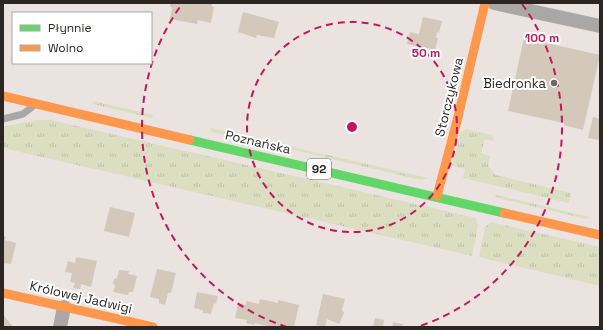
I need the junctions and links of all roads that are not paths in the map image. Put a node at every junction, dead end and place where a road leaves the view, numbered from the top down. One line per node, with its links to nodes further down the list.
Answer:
1 (485, 3): 7 (main road, Storczykowa)
2 (494, 3): 3 (street)
3 (600, 26)
4 (3, 96): 5 (main road, Poznańska / 92)
5 (37, 104): 6 (lane); 7 (main road, Poznańska / 92)
6 (3, 118)
7 (437, 196): 8 (main road, Poznańska / 92)
8 (600, 235)
9 (3, 293): 10 (main road, Królowej Jadwigi)
10 (64, 307): 11 (street); 12 (main road, Królowej Jadwigi)
11 (60, 327)
12 (153, 327)

